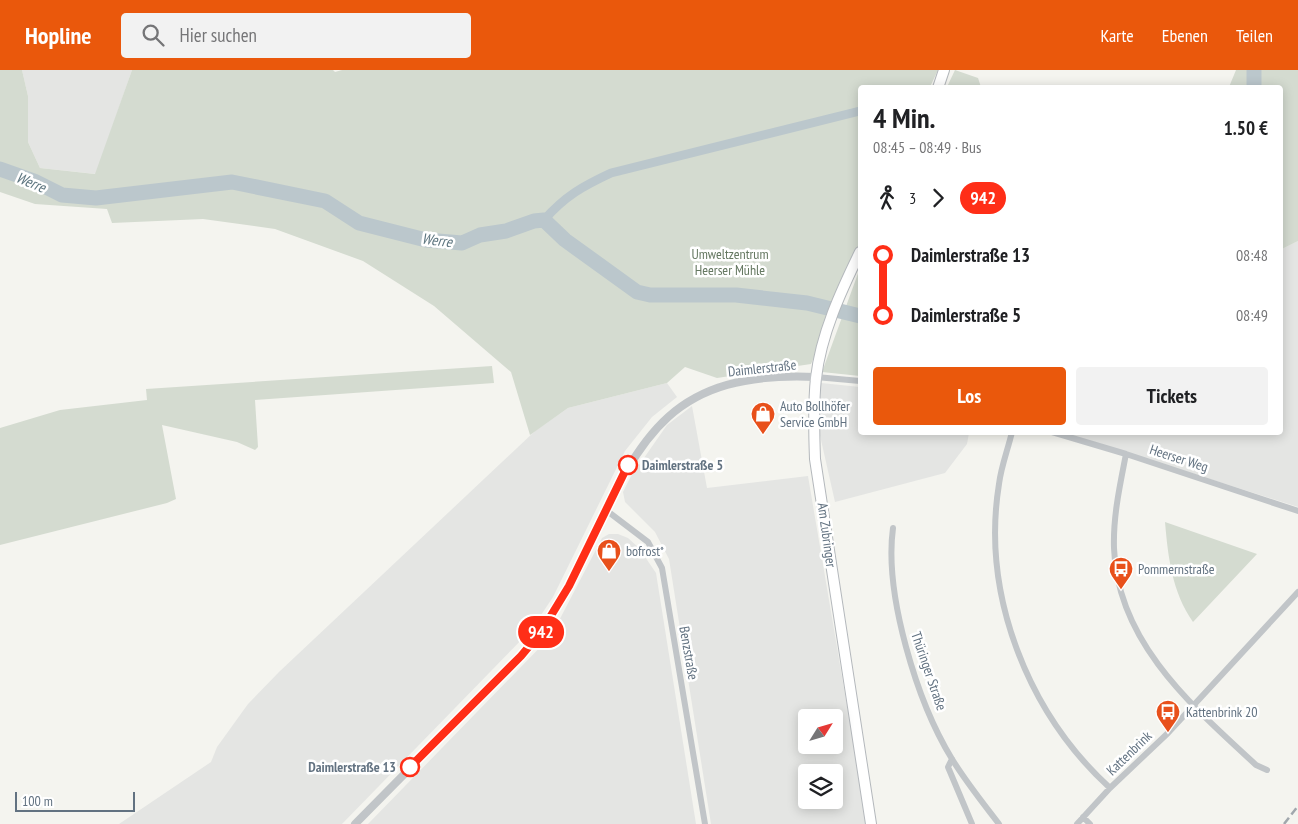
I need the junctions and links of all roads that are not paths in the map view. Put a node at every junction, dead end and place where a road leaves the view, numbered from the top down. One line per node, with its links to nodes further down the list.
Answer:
1 (944, 70): 2 (main road)
2 (939, 85)
3 (858, 256): 4 (main road, Am Zubringer)
4 (816, 377): 5 (street); 9 (street, Daimlerstraße); 20 (main road, Am Zubringer)
5 (858, 381)
6 (1011, 435): 16 (street)
7 (1062, 435): 8 (street, Heerser Weg)
8 (1126, 454): 10 (street, Heerser Weg); 13 (street)
9 (606, 510): 18 (street, Daimlerstraße); 19 (street, Benzstraße)
10 (1298, 511)
11 (893, 528): 14 (street, Thüringer Straße)
12 (1298, 592): 13 (street, Kattenbrink)
13 (1192, 706): 15 (street); 16 (street, Kattenbrink)
14 (952, 759): 21 (street, Thüringer Straße); 22 (street, Thüringer Straße)
15 (1267, 770)
16 (1110, 788): 17 (street, Kattenbrink)
17 (1084, 817): 23 (street, Kattenbrink); 24 (street)
18 (355, 824)
19 (705, 824)
20 (871, 824)
21 (972, 824)
22 (999, 824)
23 (1077, 824)
24 (1090, 824)

